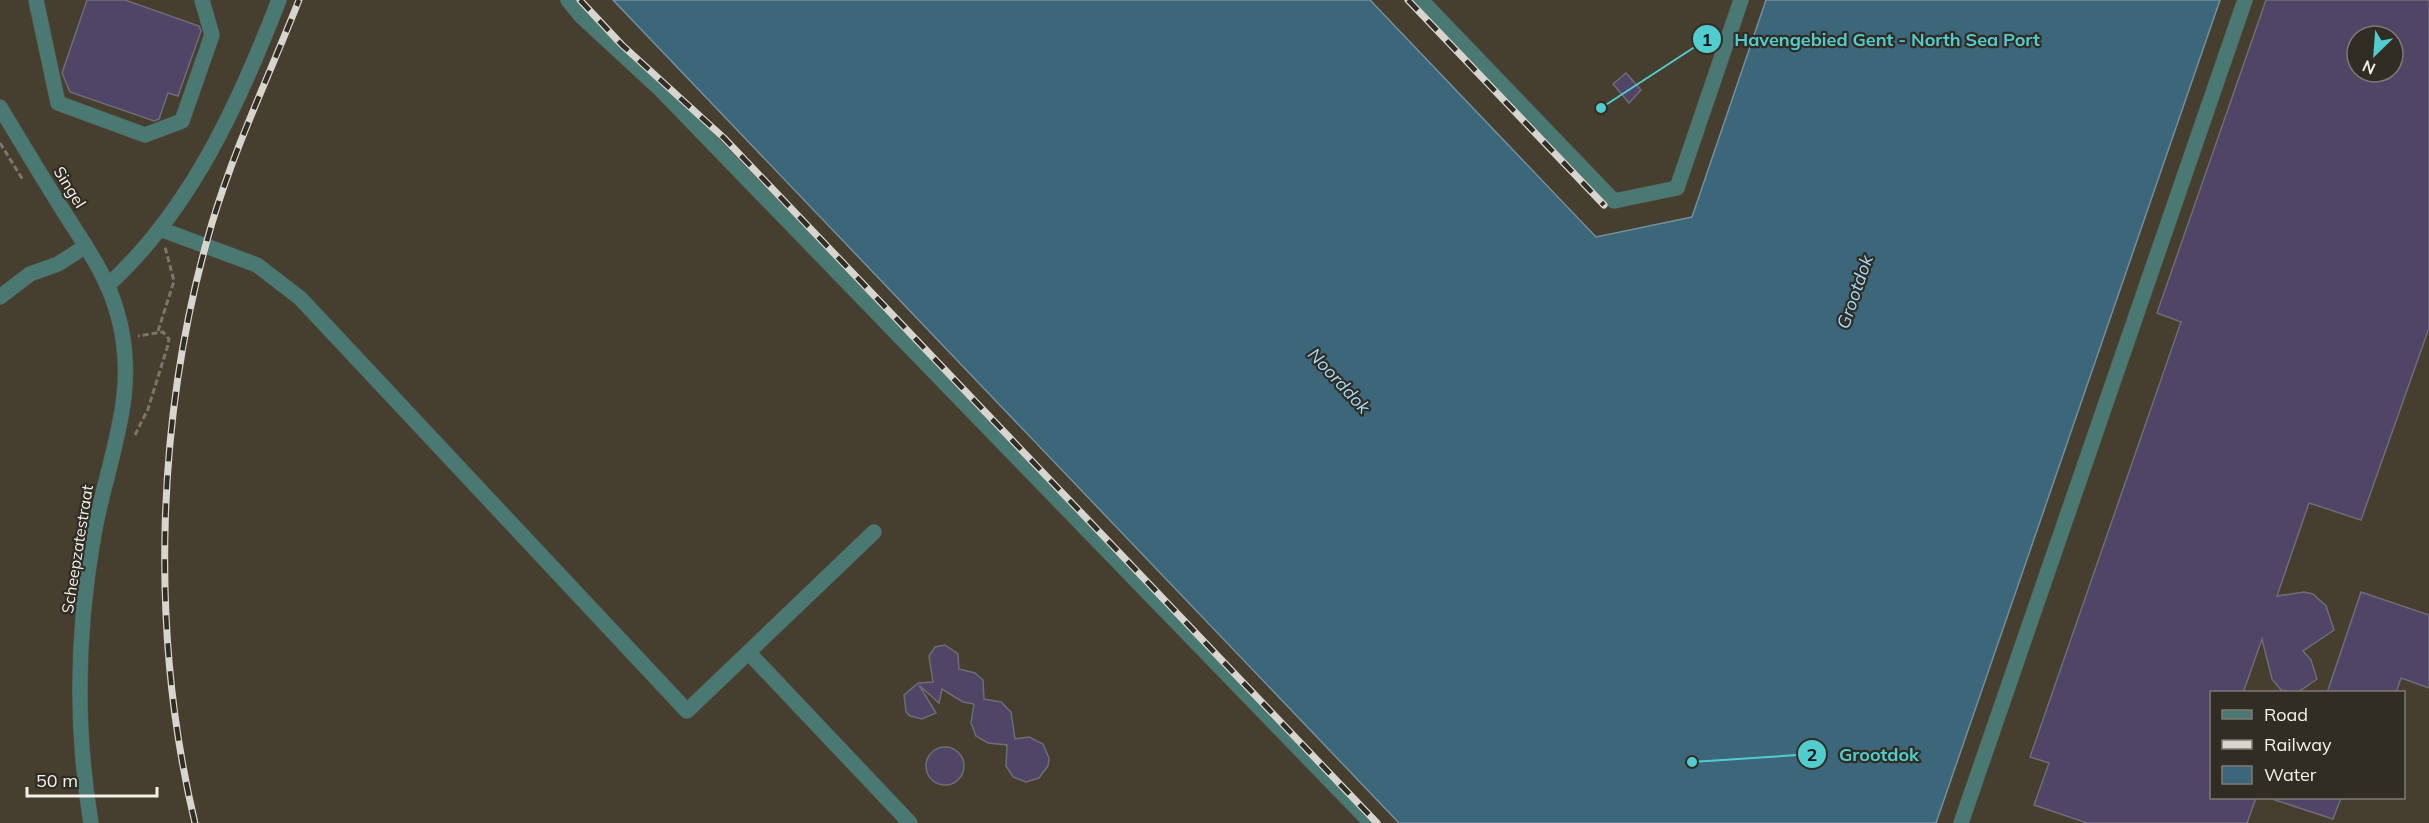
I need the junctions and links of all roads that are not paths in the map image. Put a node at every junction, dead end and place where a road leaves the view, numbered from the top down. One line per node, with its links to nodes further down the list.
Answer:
1 (36, 0): 2 (street)
2 (202, 0)
3 (279, 0): 9 (street)
4 (568, 0): 17 (street)
5 (1421, 0): 6 (street)
6 (1741, 0)
7 (2245, 0): 18 (street)
8 (0, 107): 10 (street, Singel)
9 (160, 229): 11 (street); 14 (street)
10 (87, 246): 11 (street, Singel); 12 (street)
11 (107, 285): 15 (street, Scheepzatestraat)
12 (0, 297)
13 (874, 532): 14 (street)
14 (748, 653): 16 (street)
15 (92, 823)
16 (910, 823)
17 (1371, 823)
18 (1961, 823)

